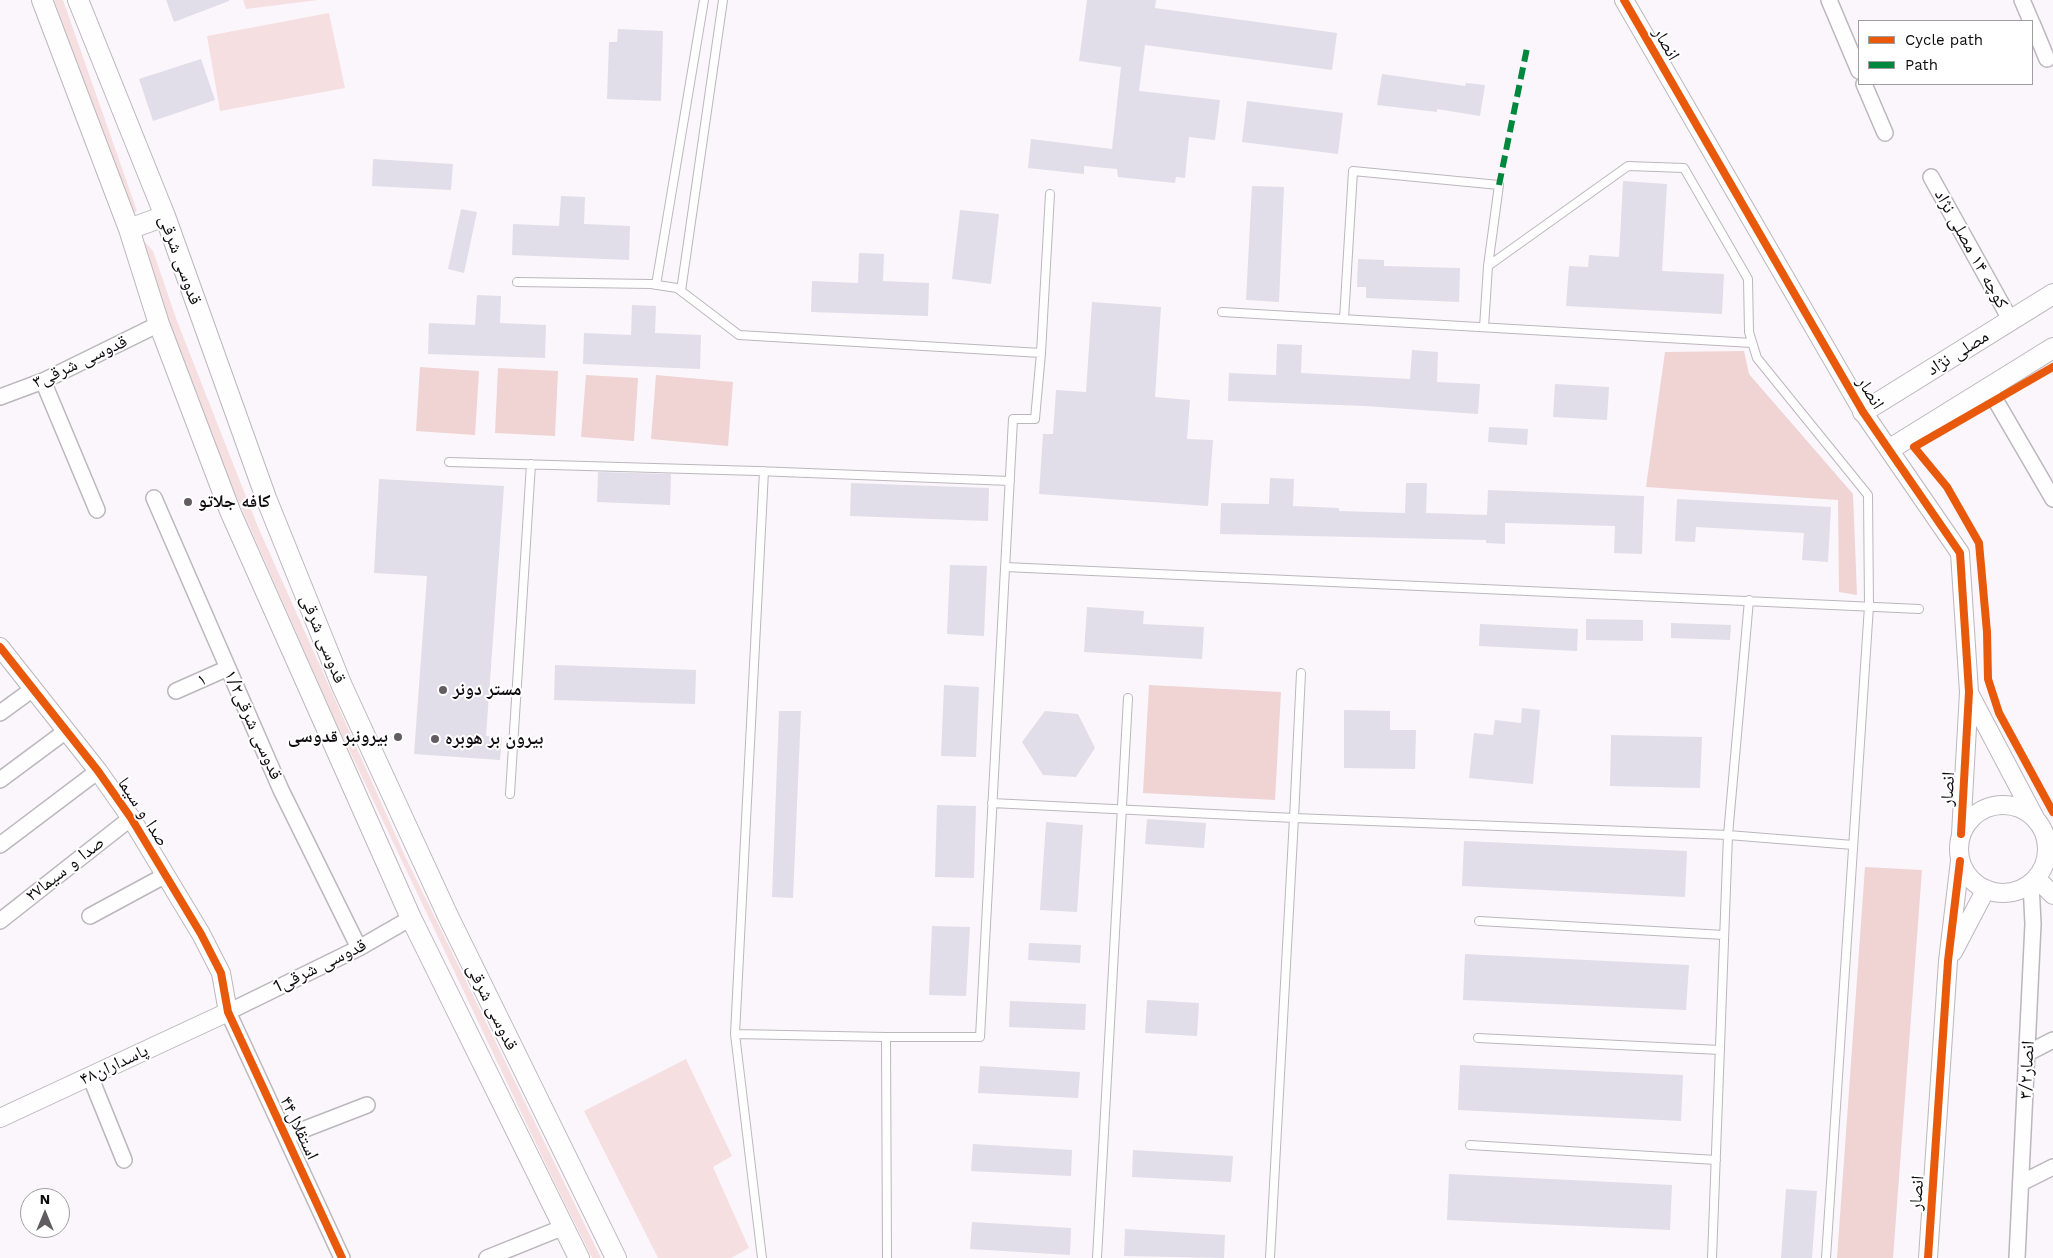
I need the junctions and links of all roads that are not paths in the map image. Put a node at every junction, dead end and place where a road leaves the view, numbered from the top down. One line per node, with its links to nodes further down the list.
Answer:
1 (42, 0): 17 (main road, قدوسی شرقی)
2 (78, 0): 16 (main road, قدوسی شرقی)
3 (704, 0): 20 (lane)
4 (723, 0): 21 (lane)
5 (1624, 0): 34 (street, انصار)
6 (1830, 0): 11 (street)
7 (2022, 0): 8 (street)
8 (2030, 20)
9 (2033, 27): 10 (street)
10 (2047, 59)
11 (1858, 70)
12 (1864, 85): 13 (street)
13 (1885, 133)
14 (1931, 177): 25 (street, کوچه ۱۴ مصلی نژاد)
15 (1050, 194): 30 (lane)
16 (165, 216): 17 (main road); 101 (main road, قدوسی شرقی)
17 (129, 229): 26 (main road, قدوسی شرقی)
18 (1488, 266): 24 (lane); 27 (lane); 28 (lane)
19 (517, 282): 20 (lane)
20 (656, 285): 21 (lane)
21 (681, 291): 30 (lane)
22 (2053, 294): 25 (main road, مصلی نژاد)
23 (1222, 312): 24 (lane)
24 (1344, 319): 27 (lane)
25 (2011, 321): 34 (main road, مصلی نژاد)
26 (159, 324): 31 (street, قدوسی شرقی۳); 75 (main road, قدوسی شرقی)
27 (1484, 327): 28 (lane)
28 (1752, 343): 45 (lane)
29 (2053, 348): 32 (main road)
30 (1041, 353): 39 (lane)
31 (44, 381): 33 (street, قدوسی شرقی۳); 42 (street)
32 (1989, 388): 35 (main road); 41 (street)
33 (0, 397)
34 (1863, 412): 35 (street, انصار)
35 (1890, 449): 52 (street, انصار)
36 (449, 462): 37 (lane)
37 (531, 464): 38 (lane); 58 (lane)
38 (764, 471): 39 (lane); 82 (lane)
39 (1010, 481): 43 (lane)
40 (154, 498): 48 (street, قدوسی شرقی۱/۲)
41 (2053, 499)
42 (97, 510)
43 (1005, 567): 44 (lane); 59 (lane)
44 (1749, 600): 45 (lane); 65 (lane)
45 (1869, 606): 46 (lane); 67 (lane)
46 (1919, 609)
47 (0, 647): 50 (street, صدا و سیما)
48 (228, 668): 51 (street, ۱); 79 (street, قدوسی شرقی۱/۲)
49 (1301, 673): 62 (lane)
50 (33, 689): 54 (street); 55 (street, صدا و سیما)
51 (176, 691)
52 (1969, 692): 63 (street); 64 (street, انصار)
53 (1128, 698): 60 (lane)
54 (0, 713)
55 (66, 731): 56 (street, صدا و سیما); 57 (street)
56 (98, 771): 61 (street, صدا و سیما); 66 (street)
57 (0, 780)
58 (510, 794)
59 (992, 803): 60 (lane); 83 (lane)
60 (1122, 808): 62 (lane); 104 (lane)
61 (131, 818): 70 (street, صدا و سیما); 76 (street, صدا و سیما۲۷)
62 (1294, 818): 65 (lane); 105 (lane)
63 (2035, 818): 64 (street); 68 (street)
64 (1961, 834): 69 (street)
65 (1728, 835): 67 (lane); 78 (lane)
66 (0, 845)
67 (1853, 845): 107 (lane)
68 (2050, 849): 71 (street)
69 (1960, 861): 72 (street); 80 (street, انصار)
70 (164, 876): 74 (street); 81 (street, صدا و سیما)
71 (2034, 880): 72 (street); 73 (street); 87 (street, انصار۳/۲)
72 (1986, 890): 80 (street, انصار)
73 (2053, 895)
74 (90, 916)
75 (411, 918): 79 (street, 1قدوسی شرقی); 97 (main road, قدوسی شرقی)
76 (0, 921)
77 (1479, 922): 78 (lane)
78 (1724, 934): 86 (lane)
79 (359, 948): 81 (street, 1قدوسی شرقی)
80 (1948, 961): 108 (street, انصار)
81 (228, 1012): 88 (street, پاسداران۴۸); 91 (street, استقلال۴۴)
82 (735, 1034): 83 (lane); 102 (lane)
83 (886, 1037): 103 (lane)
84 (1478, 1038): 86 (lane)
85 (2053, 1040): 87 (street)
86 (1720, 1050): 94 (lane)
87 (2028, 1053): 96 (street, انصار۳/۲)
88 (90, 1076): 90 (street, پاسداران۴۸); 93 (street)
89 (367, 1104): 91 (street)
90 (0, 1118)
91 (287, 1136): 98 (street, استقلال۴۴)
92 (1470, 1144): 94 (lane)
93 (124, 1160)
94 (1716, 1160): 106 (lane)
95 (2053, 1167): 96 (street)
96 (2021, 1183): 109 (street, انصار۳/۲)
97 (564, 1227): 99 (street); 100 (main road, قدوسی شرقی)
98 (342, 1258)
99 (487, 1258)
100 (579, 1258)
101 (616, 1258)
102 (762, 1258)
103 (887, 1258)
104 (1097, 1258)
105 (1270, 1258)
106 (1712, 1258)
107 (1826, 1258)
108 (1928, 1258)
109 (2017, 1258)

